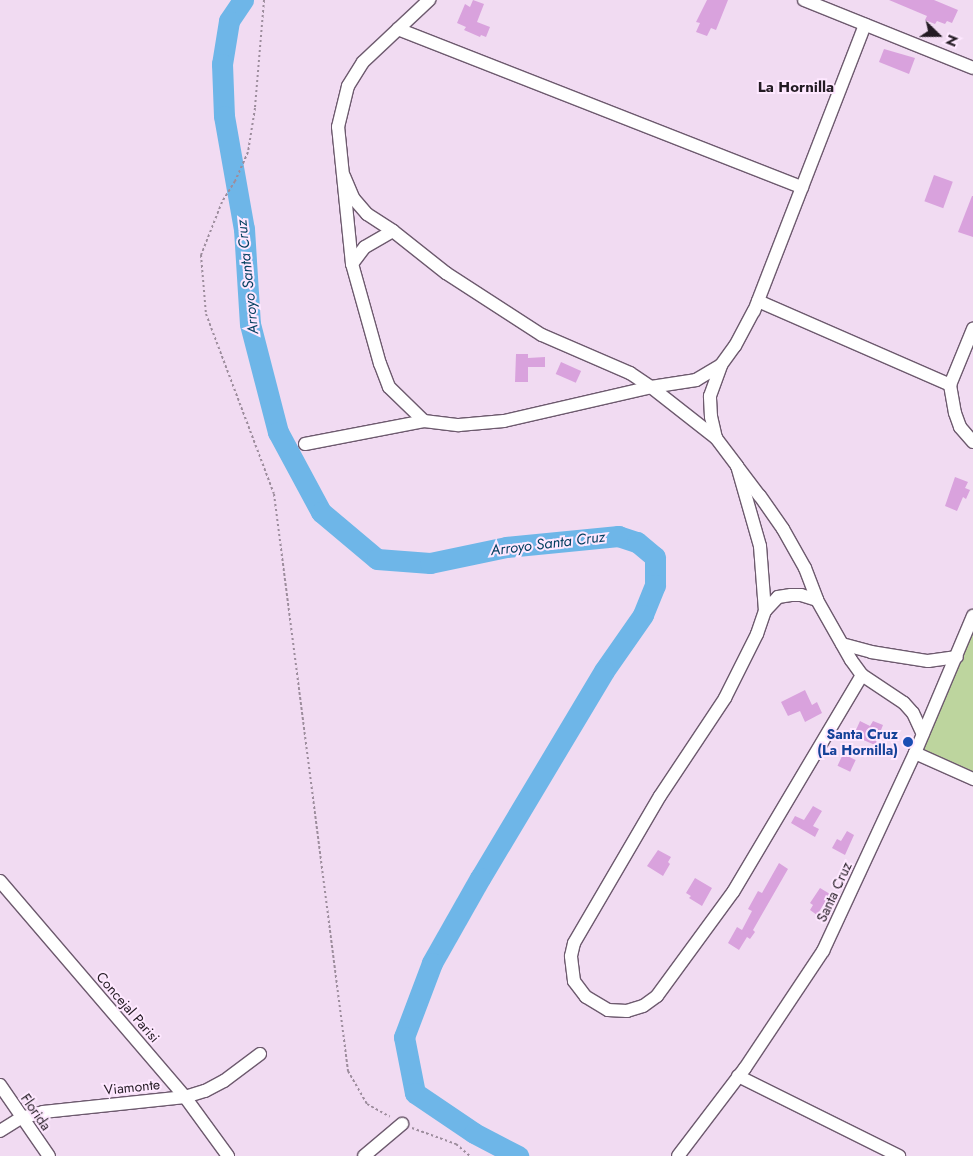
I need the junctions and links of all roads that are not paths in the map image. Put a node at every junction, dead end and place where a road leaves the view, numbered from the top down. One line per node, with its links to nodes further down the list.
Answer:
1 (429, 0): 4 (street)
2 (804, 0): 3 (street)
3 (865, 25): 5 (street); 7 (street)
4 (398, 29): 6 (street); 7 (street)
5 (973, 68)
6 (344, 176): 8 (street); 9 (street)
7 (802, 187): 10 (street)
8 (393, 231): 9 (street); 14 (street)
9 (352, 264): 15 (street)
10 (758, 301): 12 (street); 13 (street)
11 (973, 329): 13 (street)
12 (721, 365): 14 (street); 16 (street)
13 (950, 385): 17 (street)
14 (651, 387): 15 (street); 16 (street)
15 (424, 420): 18 (street)
16 (716, 438): 19 (street)
17 (973, 442)
18 (305, 444)
19 (737, 466): 20 (street); 21 (street)
20 (817, 600): 21 (street); 23 (street)
21 (765, 611): 25 (street)
22 (973, 616): 24 (street, Santa Cruz)
23 (842, 644): 24 (street); 25 (street)
24 (957, 657): 26 (street, Santa Cruz)
25 (862, 675): 26 (street)
26 (923, 734): 27 (street, Santa Cruz)
27 (915, 753): 28 (street); 31 (street, Santa Cruz)
28 (973, 779)
29 (0, 881): 33 (street, Concejal Parisi)
30 (260, 1054): 33 (street, Viamonte)
31 (738, 1076): 40 (street, Santa Cruz); 41 (street)
32 (0, 1085): 34 (street, Florida)
33 (186, 1096): 34 (street, Viamonte); 38 (street, Concejal Parisi)
34 (21, 1118): 36 (street, Viamonte); 37 (street, Florida)
35 (402, 1124): 39 (street)
36 (0, 1131)
37 (49, 1156)
38 (228, 1156)
39 (364, 1156)
40 (678, 1156)
41 (899, 1156)

